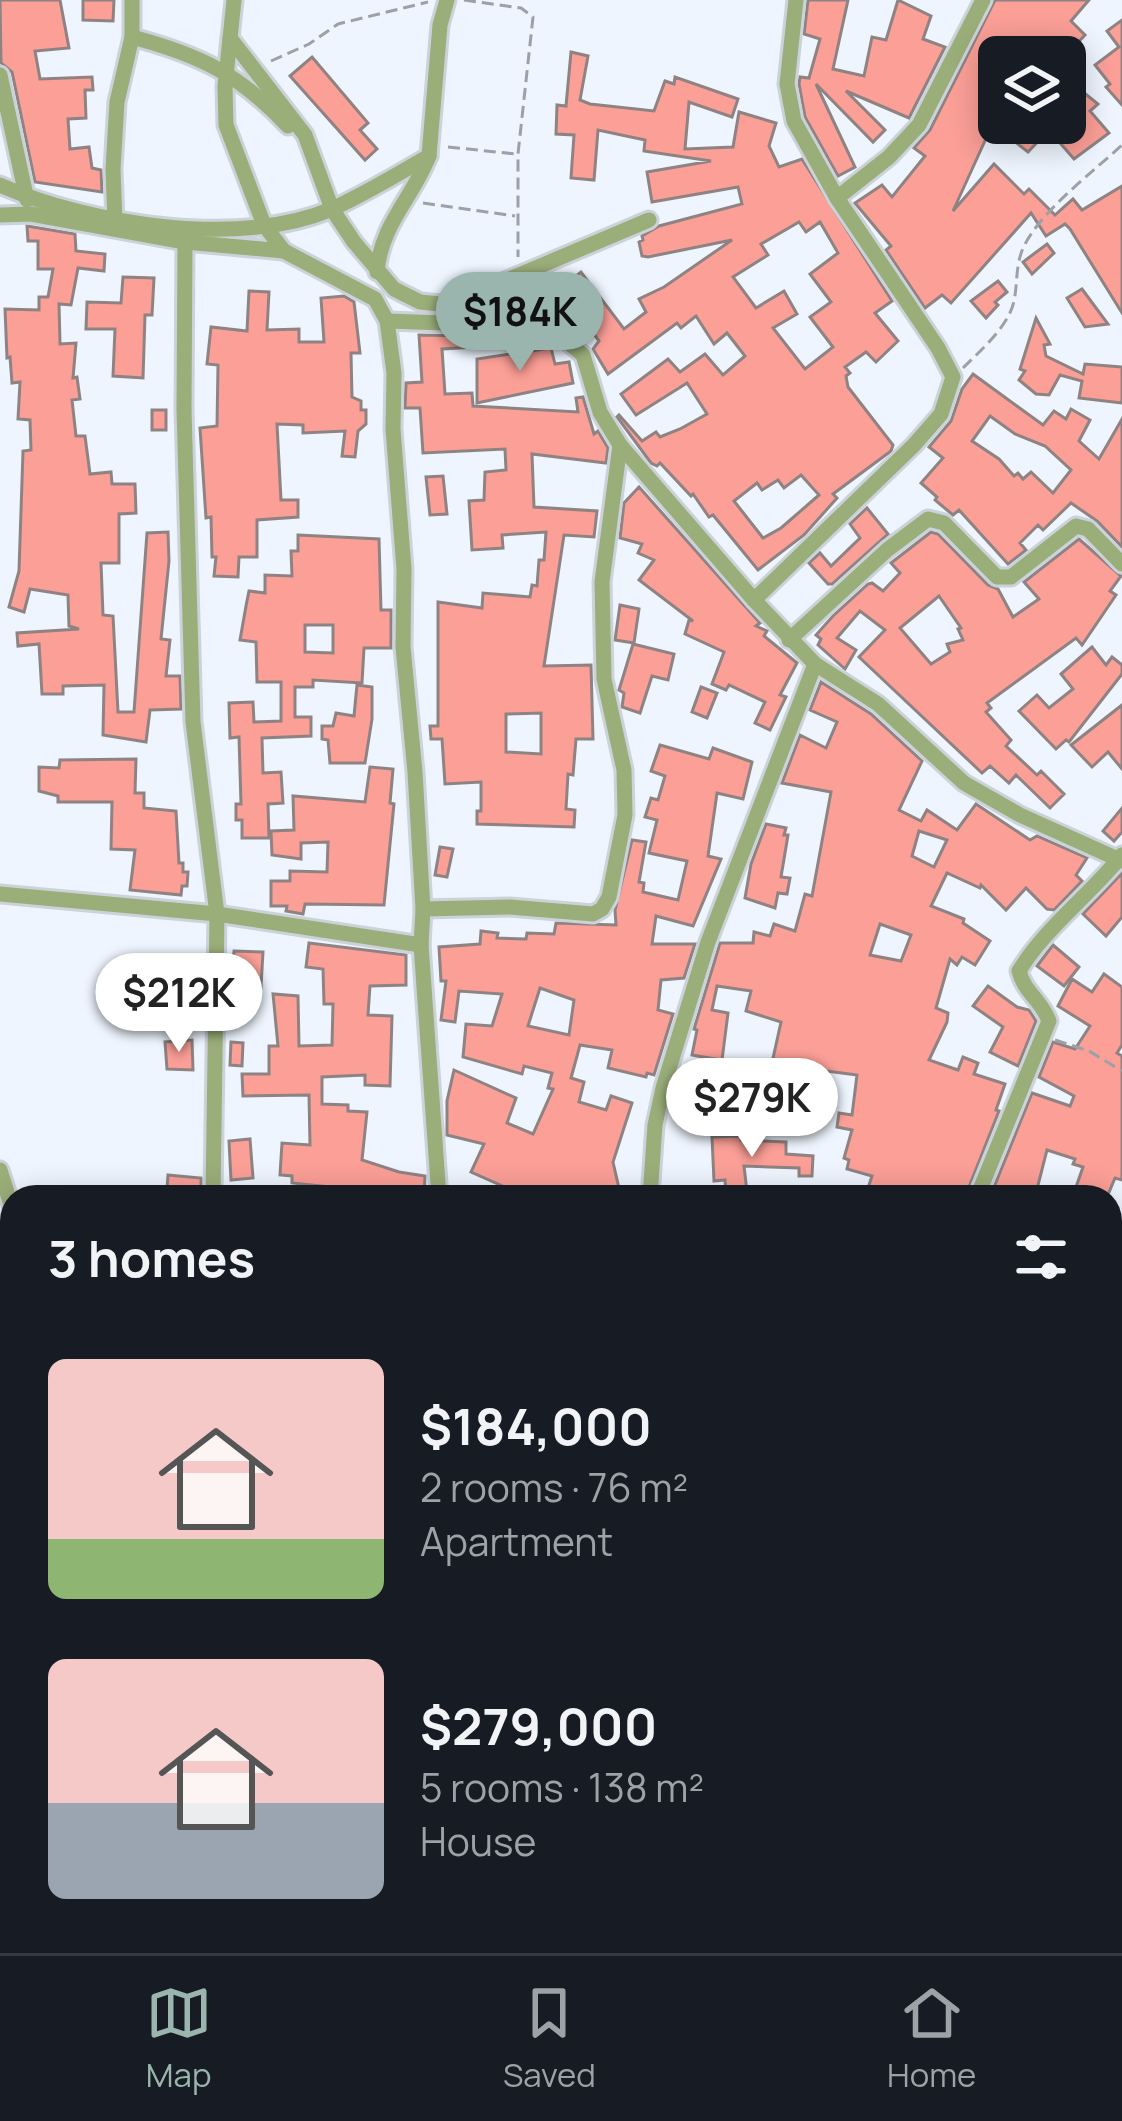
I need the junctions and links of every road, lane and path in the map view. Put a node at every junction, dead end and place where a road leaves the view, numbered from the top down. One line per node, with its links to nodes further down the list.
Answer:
1 (132, 0): 8 (street)
2 (233, 0): 9 (street)
3 (436, 0): 11 (path)
4 (447, 0): 15 (street)
5 (464, 0): 17 (path)
6 (796, 0): 19 (street)
7 (983, 0): 19 (street)
8 (133, 37): 10 (street); 26 (street)
9 (230, 38): 10 (street); 11 (street)
10 (227, 71): 16 (street); 27 (street)
11 (255, 71): 16 (street)
12 (0, 75): 13 (street)
13 (5, 124): 21 (street)
14 (1122, 146): 34 (path)
15 (430, 150): 17 (path); 20 (street); 22 (street)
16 (313, 152): 22 (street)
17 (518, 154): 24 (path)
18 (0, 185): 21 (street)
19 (837, 198): 34 (street)
20 (405, 203): 24 (path); 30 (street)
21 (28, 206): 23 (street); 26 (street)
22 (332, 208): 27 (street); 30 (street)
23 (0, 215)
24 (516, 217): 31 (path)
25 (649, 220): 31 (street)
26 (116, 223): 27 (street); 28 (street)
27 (264, 225): 29 (street)
28 (185, 242): 29 (street); 43 (street)
29 (284, 251): 32 (street)
30 (377, 268): 31 (street); 32 (street)
31 (520, 276)
32 (375, 299): 33 (street)
33 (387, 321): 35 (street); 42 (street)
34 (953, 377): 37 (street)
35 (620, 445): 37 (street); 42 (street)
36 (1122, 564): 38 (street)
37 (754, 600): 38 (street)
38 (789, 640): 39 (street)
39 (815, 664): 40 (street); 49 (street)
40 (1121, 859): 45 (street)
41 (0, 894): 43 (street)
42 (423, 909): 44 (street)
43 (217, 914): 44 (street); 47 (street)
44 (422, 946): 48 (street)
45 (1042, 1039): 46 (path); 50 (street)
46 (1122, 1070)
47 (213, 1185)
48 (438, 1185)
49 (651, 1185)
50 (982, 1185)

